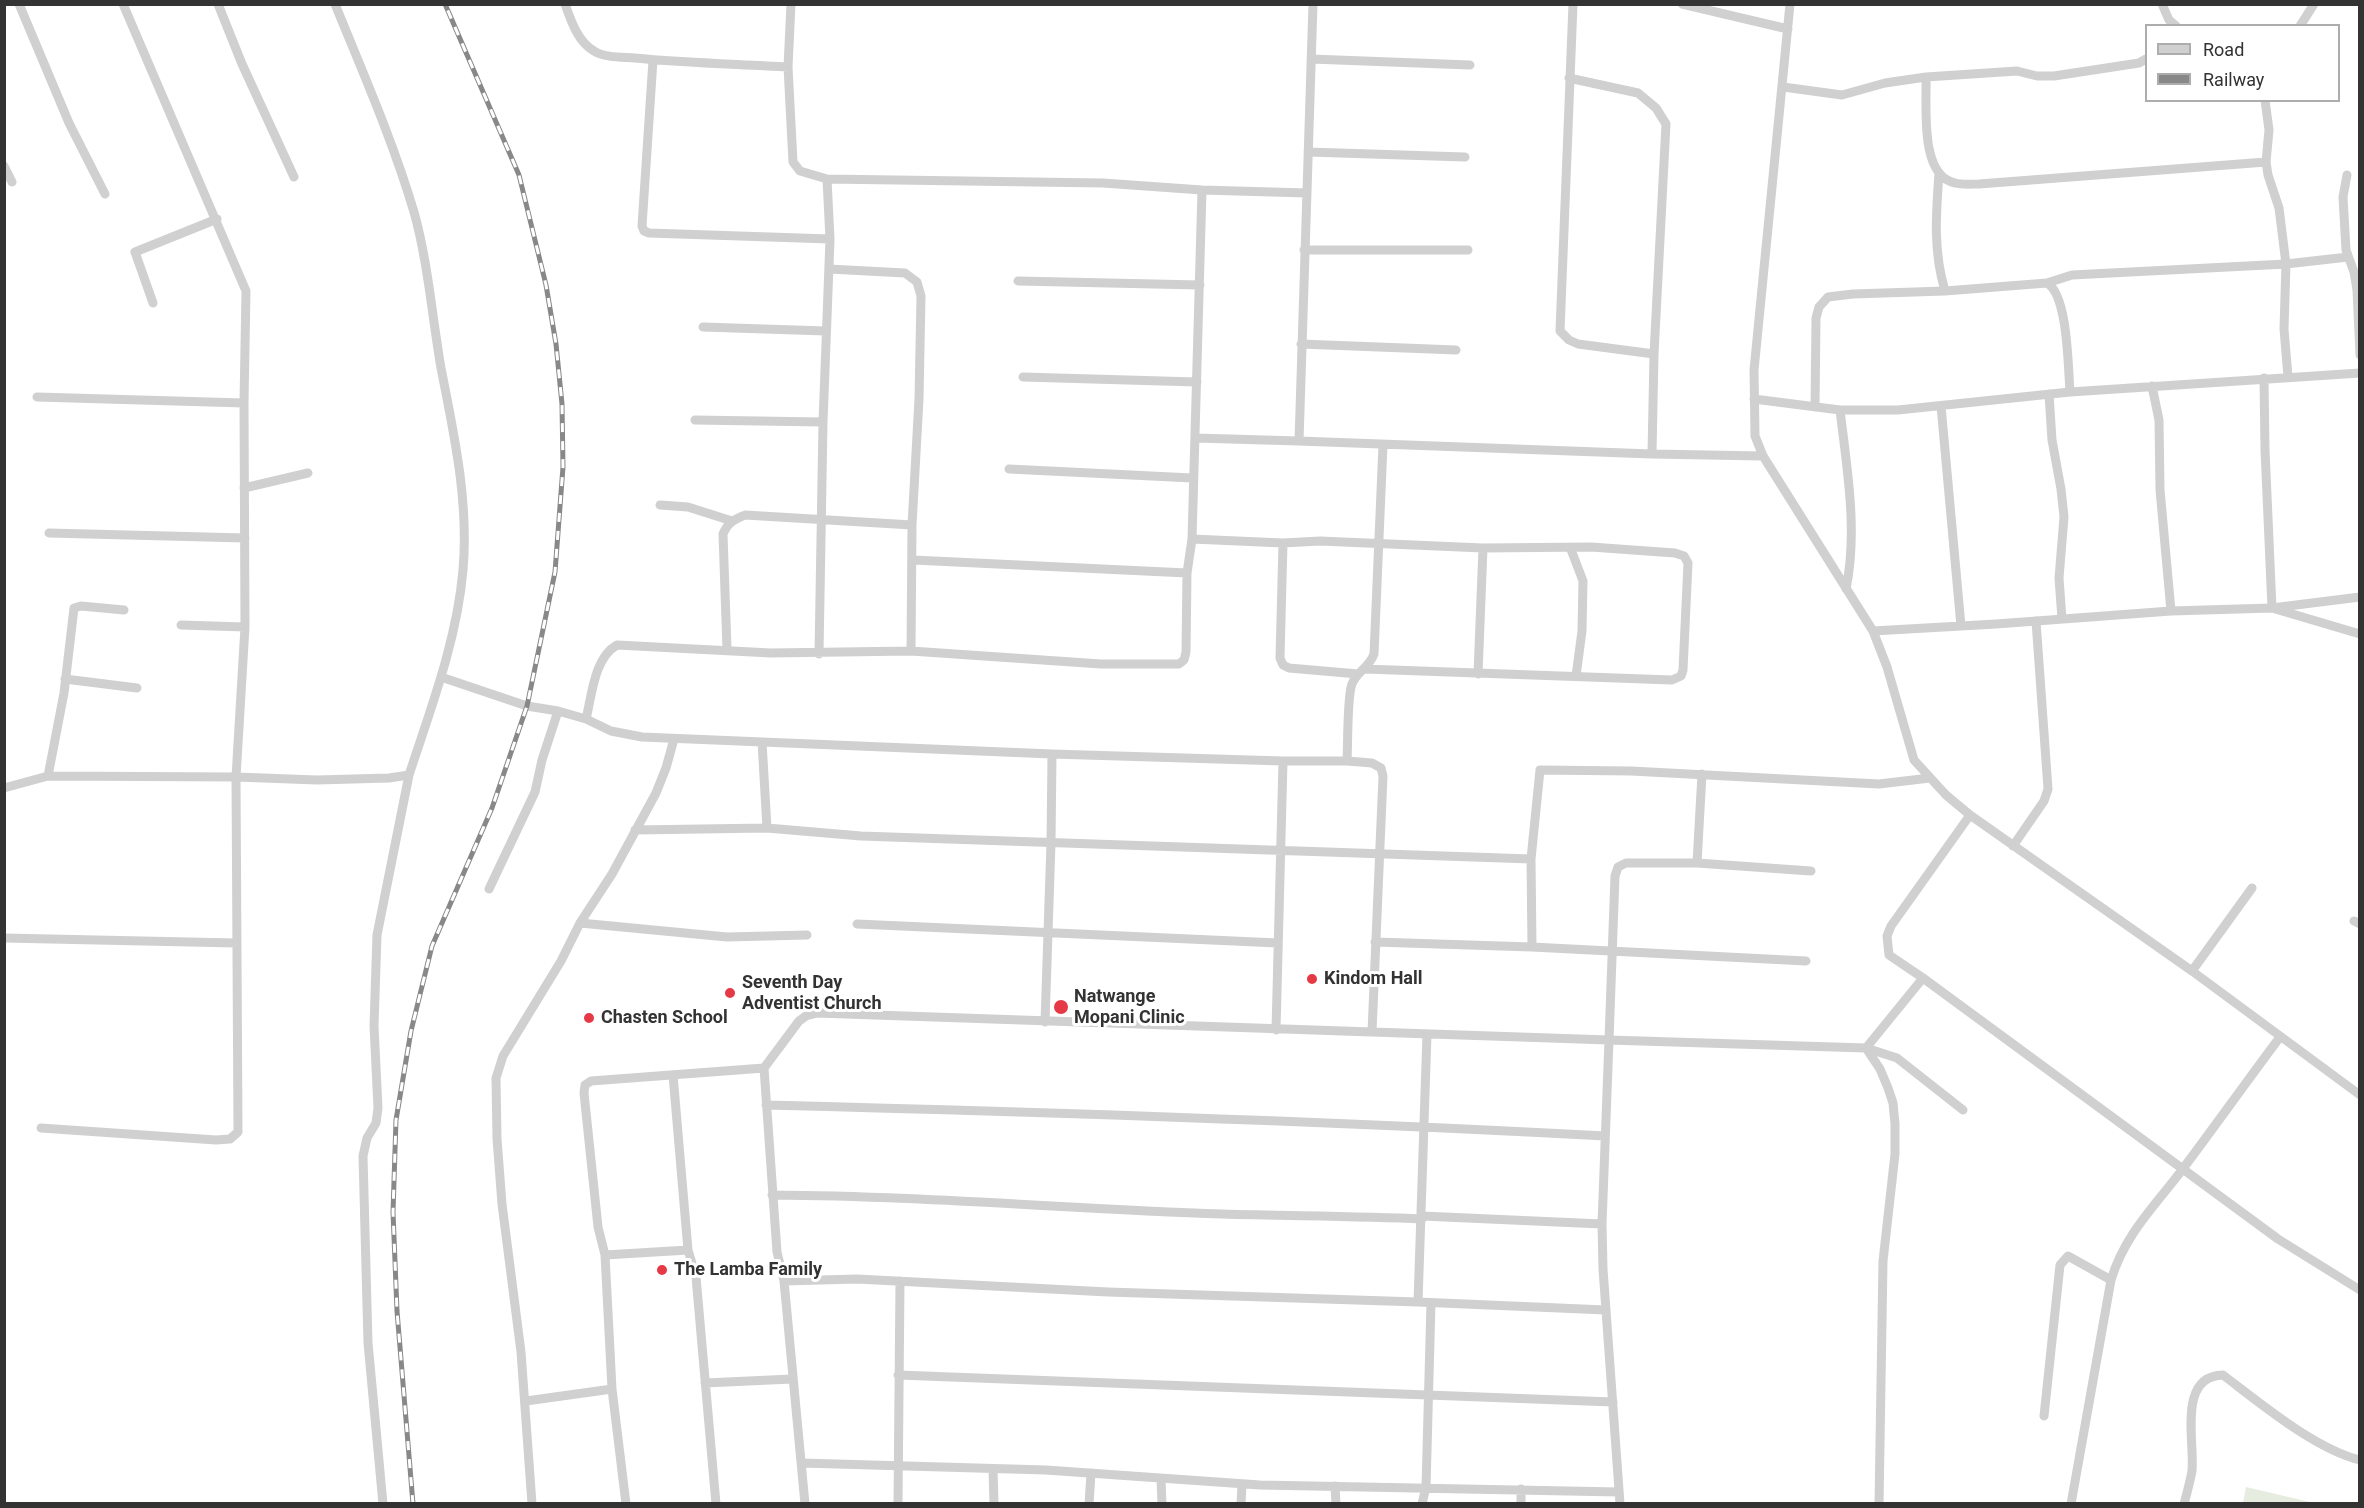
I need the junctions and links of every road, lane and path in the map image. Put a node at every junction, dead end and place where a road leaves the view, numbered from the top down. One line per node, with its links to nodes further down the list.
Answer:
1 (19, 4): 36 (street)
2 (123, 4): 37 (street)
3 (218, 4): 31 (street)
4 (335, 4): 111 (street)
5 (565, 4): 17 (street)
6 (791, 4): 20 (street)
7 (1312, 4): 16 (street)
8 (1573, 4): 22 (street)
9 (1790, 4): 15 (street)
10 (2162, 4): 13 (street)
11 (2314, 4): 14 (street)
12 (1687, 5): 15 (street)
13 (2174, 24)
14 (2301, 24)
15 (1788, 29): 23 (street)
16 (1311, 59): 19 (street); 25 (street)
17 (653, 60): 20 (street); 38 (street)
18 (2145, 60): 21 (street)
19 (1470, 65)
20 (788, 67): 32 (street)
21 (1926, 77): 23 (street); 29 (street)
22 (1569, 78): 53 (street); 53 (street)
23 (1783, 87): 64 (street)
24 (2264, 102): 27 (street)
25 (1308, 152): 26 (street); 35 (street)
26 (1465, 156)
27 (2266, 162): 29 (street); 42 (street)
28 (4, 166): 33 (street)
29 (1939, 173): 47 (street)
30 (2347, 175): 41 (street)
31 (294, 177)
32 (826, 179): 34 (street); 38 (street)
33 (12, 182)
34 (1202, 190): 35 (street); 46 (street)
35 (1306, 193): 39 (street)
36 (105, 194)
37 (216, 219): 48 (street); 65 (street)
38 (830, 239): 43 (street)
39 (1304, 249): 40 (street); 51 (street)
40 (1468, 250)
41 (2348, 256): 42 (street); 54 (street)
42 (2286, 264): 45 (street); 57 (street)
43 (829, 269): 50 (street); 83 (street)
44 (1018, 281): 46 (street)
45 (2047, 283): 47 (street); 61 (street)
46 (1200, 285): 59 (street)
47 (1945, 291): 67 (street)
48 (153, 303)
49 (703, 327): 50 (street)
50 (826, 331): 70 (street)
51 (1301, 344): 52 (street); 72 (street)
52 (1456, 350)
53 (1654, 354): 74 (street)
54 (2360, 355)
55 (2360, 374): 57 (street)
56 (1023, 377): 59 (street)
57 (2288, 377): 58 (street)
58 (2264, 378): 60 (street); 95 (street)
59 (1197, 382): 71 (street)
60 (2152, 386): 61 (street); 97 (street)
61 (2070, 392): 62 (street)
62 (2049, 394): 66 (street); 98 (street)
63 (37, 397): 65 (street)
64 (1754, 399): 67 (street); 75 (street)
65 (244, 403): 79 (street)
66 (1941, 406): 68 (street); 101 (street)
67 (1815, 407): 68 (street)
68 (1840, 410): 93 (street)
69 (695, 420): 70 (street)
70 (823, 423): 81 (street)
71 (1195, 438): 72 (street); 78 (street)
72 (1299, 441): 73 (street)
73 (1383, 445): 74 (street); 88 (street)
74 (1652, 454): 75 (street)
75 (1763, 456): 93 (street)
76 (1009, 469): 78 (street)
77 (308, 473): 79 (street)
78 (1192, 478): 86 (street)
79 (244, 488): 85 (street)
80 (660, 505): 82 (street)
81 (822, 520): 82 (street); 83 (street); 107 (street)
82 (732, 521): 105 (street)
83 (912, 525): 91 (street)
84 (49, 533): 85 (street)
85 (245, 538): 102 (street)
86 (1192, 539): 87 (street); 92 (street)
87 (1283, 543): 88 (street); 108 (street)
88 (1380, 543): 89 (street); 108 (street)
89 (1484, 548): 90 (street); 109 (street)
90 (1570, 548): 110 (street); 110 (street)
91 (913, 560): 92 (street); 106 (street)
92 (1187, 573): 106 (street)
93 (1846, 589): 103 (street)
94 (2360, 597): 95 (street)
95 (2272, 608): 97 (street); 104 (street)
96 (124, 610): 112 (street)
97 (2170, 611): 98 (street)
98 (2062, 619): 99 (street)
99 (2036, 621): 101 (street); 131 (street)
100 (181, 625): 102 (street)
101 (1961, 626): 103 (street)
102 (245, 627): 124 (street)
103 (1873, 631): 125 (street)
104 (2360, 634)
105 (727, 649): 107 (street); 115 (street)
106 (911, 651): 107 (street)
107 (819, 654)
108 (1361, 672): 109 (street); 120 (street)
109 (1478, 674): 110 (street)
110 (1576, 675)
111 (441, 677): 114 (street); 122 (street)
112 (65, 679): 113 (street); 123 (street)
113 (136, 688)
114 (558, 711): 115 (street); 138 (street)
115 (586, 719): 116 (street)
116 (674, 739): 117 (street); 129 (street)
117 (762, 742): 118 (street); 128 (street)
118 (1052, 754): 119 (street); 130 (street)
119 (1283, 761): 120 (street); 132 (street)
120 (1347, 761): 133 (street)
121 (1702, 774): 125 (street); 134 (street); 135 (street)
122 (409, 775): 124 (street); 199 (street)
123 (48, 776): 124 (street); 126 (street)
124 (236, 777): 145 (street)
125 (1929, 778): 127 (street)
126 (4, 788)
127 (1970, 816): 131 (street); 151 (street)
128 (767, 828): 129 (street); 130 (street)
129 (635, 830): 139 (street)
130 (1051, 843): 132 (street); 141 (street)
131 (2013, 846): 150 (street)
132 (1281, 851): 133 (street); 146 (street)
133 (1379, 855): 134 (street); 144 (street)
134 (1531, 859): 147 (street)
135 (1697, 863): 136 (street); 148 (street)
136 (1811, 871)
137 (2252, 888): 150 (street)
138 (489, 889)
139 (580, 923): 142 (street); 185 (street)
140 (857, 924): 141 (street)
141 (1048, 932): 146 (street); 152 (street)
142 (807, 935)
143 (4, 938): 145 (street)
144 (1375, 942): 147 (street); 154 (street)
145 (236, 943): 165 (street)
146 (1278, 943): 153 (street)
147 (1532, 947): 148 (street)
148 (1612, 952): 149 (street); 157 (street)
149 (1806, 961)
150 (2192, 971): 156 (street)
151 (1923, 978): 158 (street); 167 (street)
152 (1045, 1022): 153 (street); 159 (street)
153 (1276, 1030): 154 (street)
154 (1372, 1032): 155 (street)
155 (1427, 1034): 157 (street); 164 (street)
156 (2280, 1037): 161 (street); 167 (street)
157 (1609, 1040): 158 (street); 166 (street)
158 (1866, 1048): 163 (street); 213 (street)
159 (764, 1068): 160 (street); 162 (street)
160 (673, 1076): 171 (street); 172 (street)
161 (2360, 1095)
162 (765, 1105): 164 (street); 168 (street)
163 (1963, 1110)
164 (1422, 1126): 166 (street); 169 (street)
165 (41, 1128)
166 (1605, 1136): 170 (street)
167 (2182, 1170): 173 (street); 176 (street)
168 (772, 1195): 169 (street); 174 (street)
169 (1422, 1217): 170 (street); 177 (street)
170 (1602, 1224): 179 (street)
171 (688, 1250): 172 (street); 182 (street)
172 (605, 1256): 183 (street)
173 (2111, 1280): 187 (street); 214 (street)
174 (784, 1281): 175 (street); 181 (street)
175 (900, 1281): 177 (street); 180 (street)
176 (2360, 1290)
177 (1418, 1302): 178 (street)
178 (1431, 1303): 179 (street); 184 (street)
179 (1606, 1310): 186 (street)
180 (898, 1375): 184 (street); 190 (street)
181 (792, 1379): 182 (street); 189 (street)
182 (705, 1383): 202 (street)
183 (612, 1389): 185 (street); 201 (street)
184 (1429, 1395): 186 (street); 196 (street)
185 (526, 1401): 200 (street)
186 (1613, 1402): 198 (street)
187 (2044, 1416)
188 (2360, 1460): 215 (street)
189 (802, 1463): 190 (street); 203 (street)
190 (897, 1467): 191 (street); 204 (street)
191 (993, 1469): 192 (street); 205 (street)
192 (1091, 1473): 193 (street); 206 (street)
193 (1161, 1479): 194 (street); 207 (street)
194 (1242, 1484): 195 (street); 208 (street)
195 (1335, 1486): 196 (street); 209 (street)
196 (1426, 1486): 197 (street); 210 (street)
197 (1521, 1489): 198 (street); 211 (street)
198 (1619, 1492): 212 (street)
199 (383, 1503)
200 (532, 1503)
201 (626, 1503)
202 (716, 1503)
203 (805, 1503)
204 (898, 1503)
205 (994, 1503)
206 (1089, 1503)
207 (1161, 1503)
208 (1241, 1503)
209 (1336, 1503)
210 (1422, 1503)
211 (1521, 1503)
212 (1620, 1503)
213 (1879, 1503)
214 (2071, 1503)
215 (2184, 1503)

